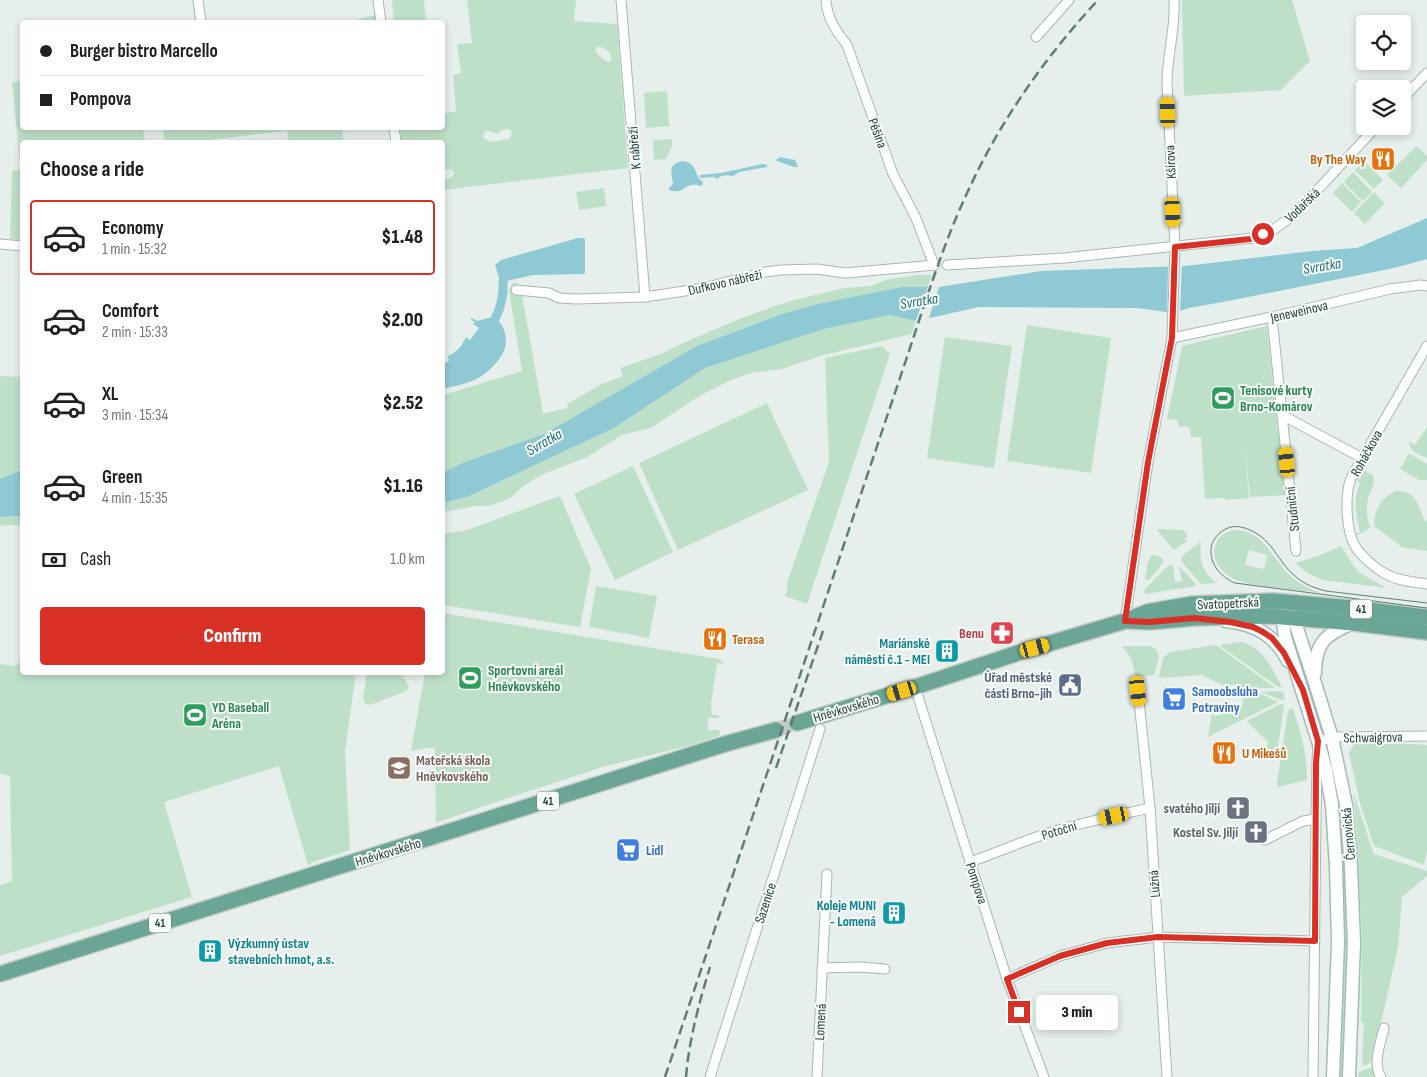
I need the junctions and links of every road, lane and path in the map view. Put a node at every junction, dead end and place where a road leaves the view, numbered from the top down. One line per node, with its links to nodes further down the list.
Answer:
1 (198, 0): 7 (street)
2 (378, 0): 8 (street)
3 (621, 0): 20 (street, K nábřeží)
4 (826, 0): 16 (street, Pěšina)
5 (1069, 0): 9 (street)
6 (1174, 0): 15 (street, Kšírova)
7 (201, 20)
8 (381, 20)
9 (1036, 37)
10 (1427, 73): 11 (street)
11 (1411, 90)
12 (1369, 135): 15 (street, Vodařská)
13 (0, 244): 14 (street)
14 (20, 246)
15 (1175, 247): 17 (street); 22 (street, Kšírova)
16 (934, 265): 20 (street, Dufkovo nábřeží)
17 (947, 265)
18 (1427, 286): 21 (street, Jeneweinova)
19 (516, 290): 20 (street, Dufkovo nábřeží)
20 (645, 297)
21 (1272, 317): 22 (street, Jeneweinova); 24 (street, Studniční)
22 (1172, 338): 31 (street, Kšírova)
23 (1427, 346): 25 (street, Roháčkova)
24 (1282, 415): 25 (street); 26 (street, Studniční)
25 (1362, 458): 27 (street, Roháčkova)
26 (1296, 551)
27 (1427, 584)
28 (1289, 609): 29 (main road, Svatopetrská / 41); 30 (main road, Svatopetrská / 41); 31 (main road, Svatopetrská / 41); 32 (main road, Svatopetrská / 41); 34 (main road, Černovická); 36 (main road)
29 (1194, 618): 31 (main road, Svatopetrská / 41); 36 (main road)
30 (1427, 618)
31 (1125, 621): 35 (main road, Hněvkovského / 41)
32 (1353, 622): 33 (main road, Svatopetrská / 41); 34 (main road)
33 (1427, 632)
34 (1315, 683): 42 (main road, Černovická)
35 (915, 687): 38 (main road, Hněvkovského / 41); 47 (street, Pompova)
36 (1303, 690): 43 (main road, Černovická)
37 (1138, 691): 44 (street, Lužná)
38 (797, 723)
39 (820, 729): 56 (street, Sazenice)
40 (776, 730): 53 (main road, Hněvkovského / 41)
41 (1427, 736): 42 (street, Schwaigrova)
42 (1332, 738): 43 (street, Schwaigrova); 62 (main road, Černovická)
43 (1318, 741): 45 (street, Černovická); 61 (main road, Černovická)
44 (1150, 808): 47 (street, Potoční); 49 (street, Lužná)
45 (1316, 819): 46 (street); 50 (street, Černovická)
46 (1265, 840)
47 (970, 862): 54 (street, Pompova)
48 (827, 874): 51 (street, Lomená)
49 (1158, 937): 50 (street); 54 (street); 59 (street, Lužná)
50 (1315, 941): 60 (street, Černovická)
51 (822, 968): 52 (street); 57 (street, Lomená)
52 (885, 969)
53 (0, 974)
54 (1007, 979): 58 (street, Pompova)
55 (1384, 1028): 63 (street)
56 (710, 1077)
57 (817, 1077)
58 (1044, 1077)
59 (1167, 1077)
60 (1312, 1077)
61 (1333, 1077)
62 (1349, 1077)
63 (1381, 1077)

